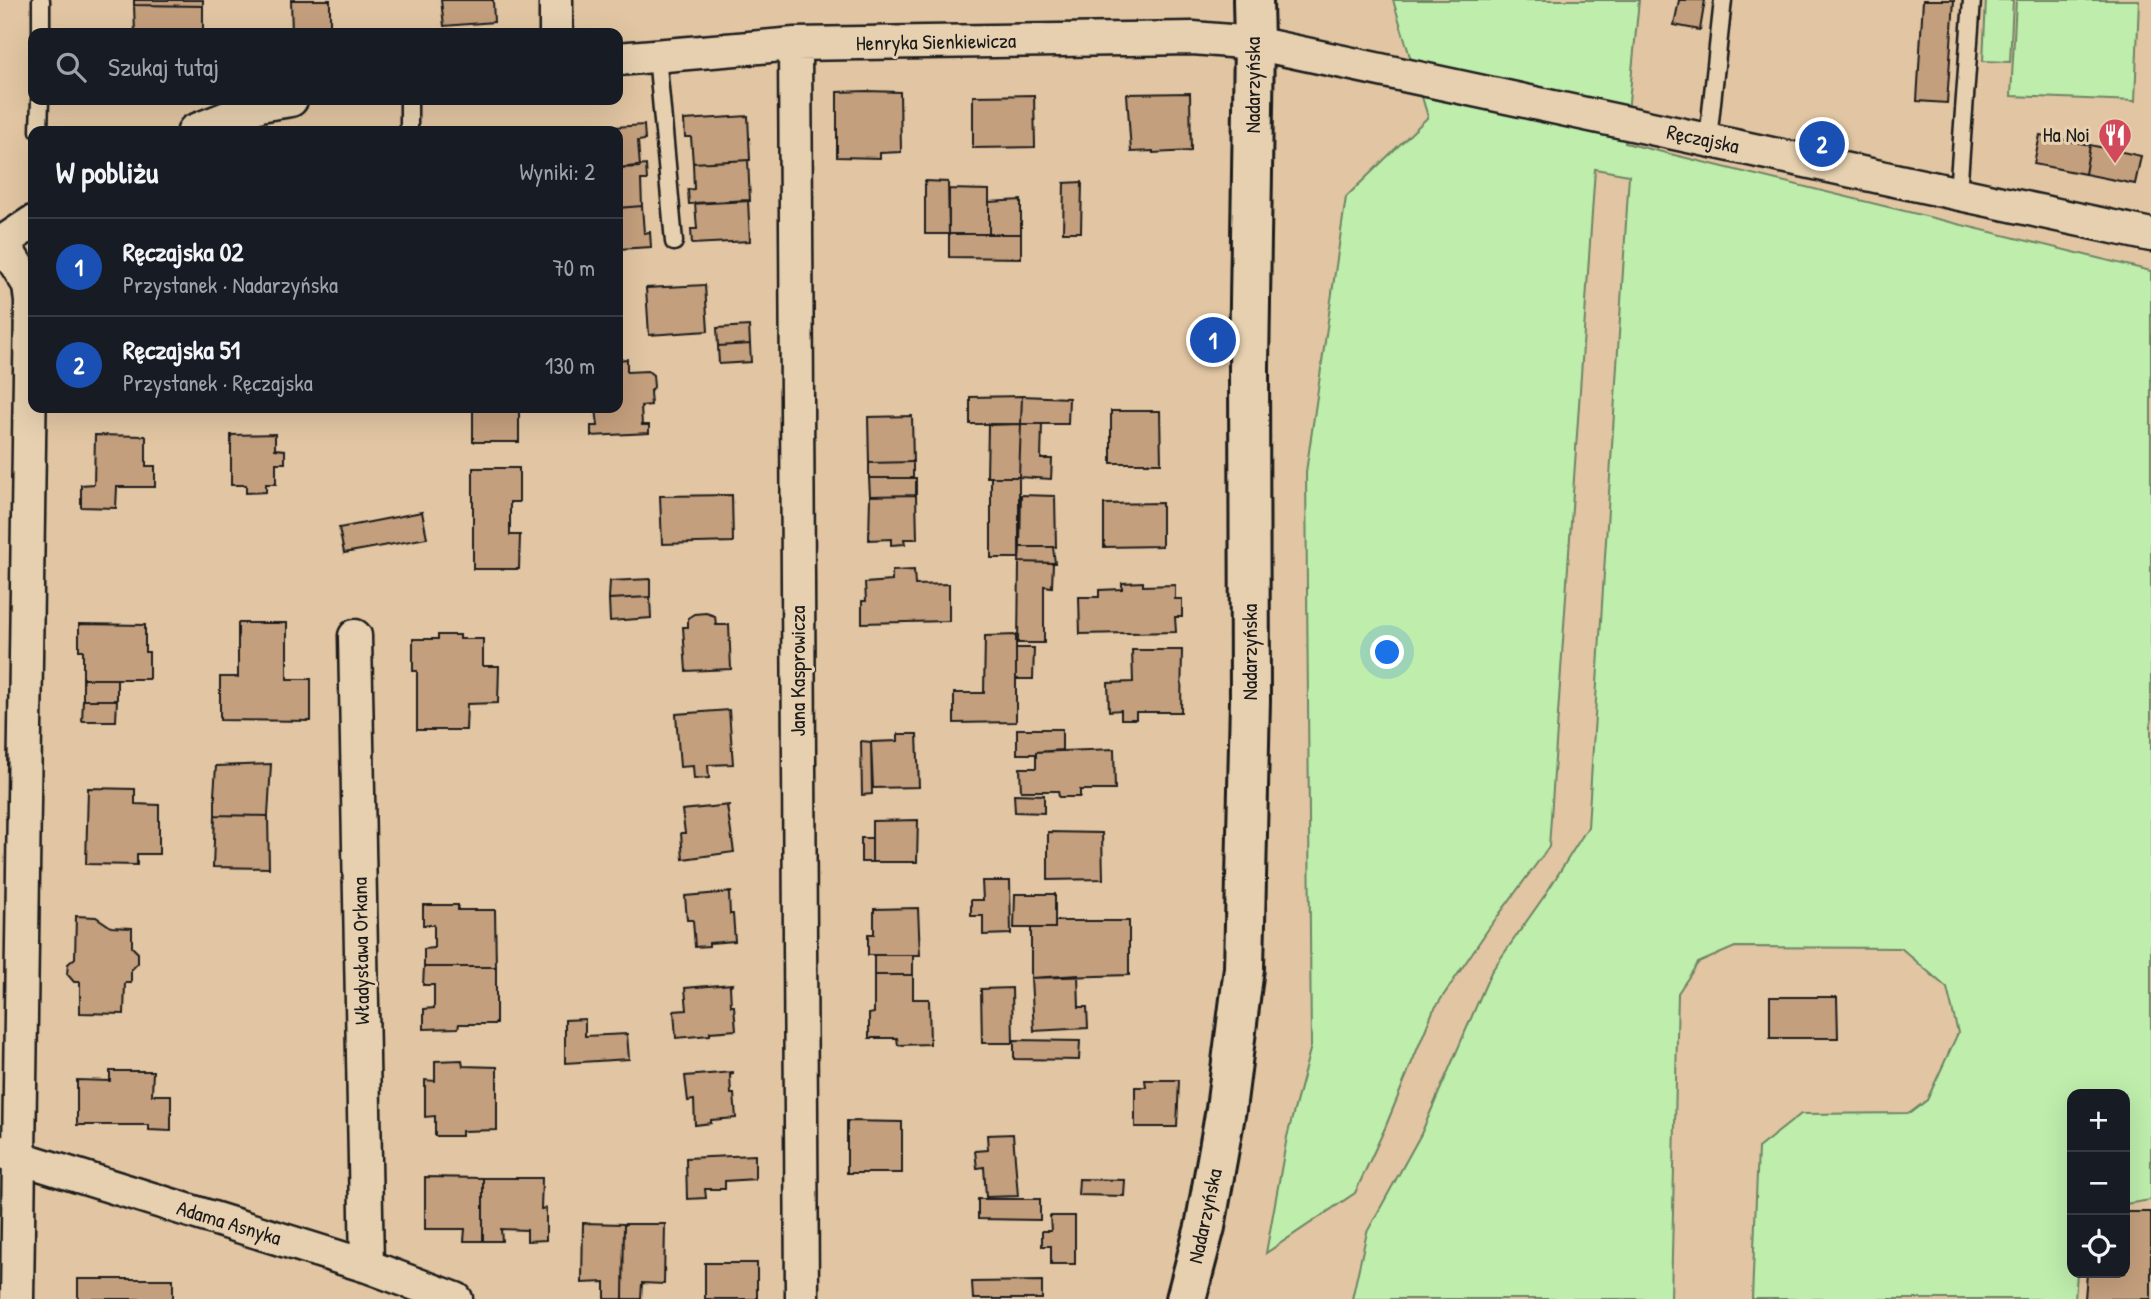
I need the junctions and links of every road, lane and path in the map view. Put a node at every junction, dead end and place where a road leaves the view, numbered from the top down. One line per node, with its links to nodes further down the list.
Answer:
1 (41, 0): 6 (lane)
2 (556, 0): 7 (street)
3 (1253, 0): 8 (main road, Nadarzyńska)
4 (1723, 0): 18 (lane)
5 (1972, 0): 19 (lane)
6 (41, 28)
7 (556, 28)
8 (1254, 43): 9 (street, Henryka Sienkiewicza); 18 (street, Ręczajska); 32 (main road, Nadarzyńska)
9 (795, 44): 10 (street, Henryka Sienkiewicza); 31 (street, Jana Kasprowicza)
10 (657, 55): 11 (street, Henryka Sienkiewicza); 22 (lane)
11 (623, 58)
12 (40, 105): 15 (lane)
13 (260, 105): 16 (street)
14 (409, 105): 17 (lane)
15 (39, 126)
16 (207, 126)
17 (409, 126)
18 (1708, 140): 19 (street, Ręczajska)
19 (1958, 193): 21 (street, Ręczajska)
20 (28, 225): 23 (street)
21 (2151, 235)
22 (674, 242)
23 (1, 243): 24 (street)
24 (28, 284)
25 (28, 413): 27 (street)
26 (355, 636): 28 (street, Władysława Orkana)
27 (9, 1155): 28 (street, Adama Asnyka); 29 (street)
28 (367, 1266): 30 (street, Adama Asnyka)
29 (17, 1299)
30 (456, 1299)
31 (802, 1299)
32 (1186, 1299)

